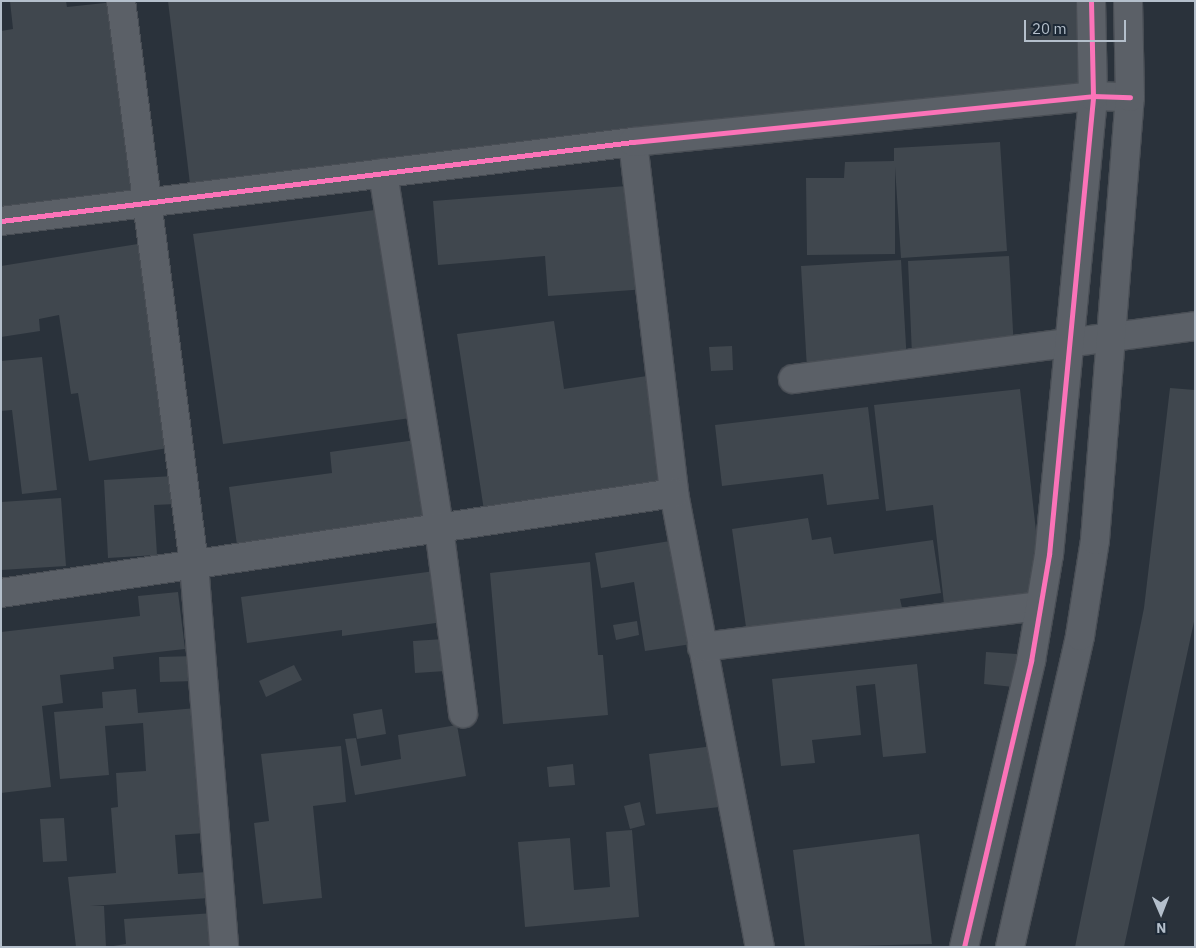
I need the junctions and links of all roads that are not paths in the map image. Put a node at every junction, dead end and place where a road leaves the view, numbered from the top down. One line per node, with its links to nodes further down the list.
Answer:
1 (121, 1): 8 (street)
2 (1091, 1): 4 (street)
3 (1128, 1): 5 (street)
4 (1093, 96): 5 (street); 6 (street); 12 (street)
5 (1130, 97): 11 (street)
6 (633, 142): 7 (street); 14 (street)
7 (383, 172): 8 (street); 15 (street)
8 (146, 202): 9 (street); 16 (street)
9 (1, 221)
10 (1195, 326): 11 (street)
11 (1112, 337): 12 (street); 24 (street)
12 (1069, 342): 13 (street); 18 (street)
13 (794, 379)
14 (674, 493): 15 (street); 19 (street)
15 (439, 528): 16 (street); 20 (street)
16 (194, 564): 17 (street); 21 (street)
17 (1, 593)
18 (1040, 606): 19 (street); 23 (street)
19 (702, 647): 22 (street)
20 (463, 713)
21 (224, 947)
22 (760, 947)
23 (964, 947)
24 (1010, 947)

